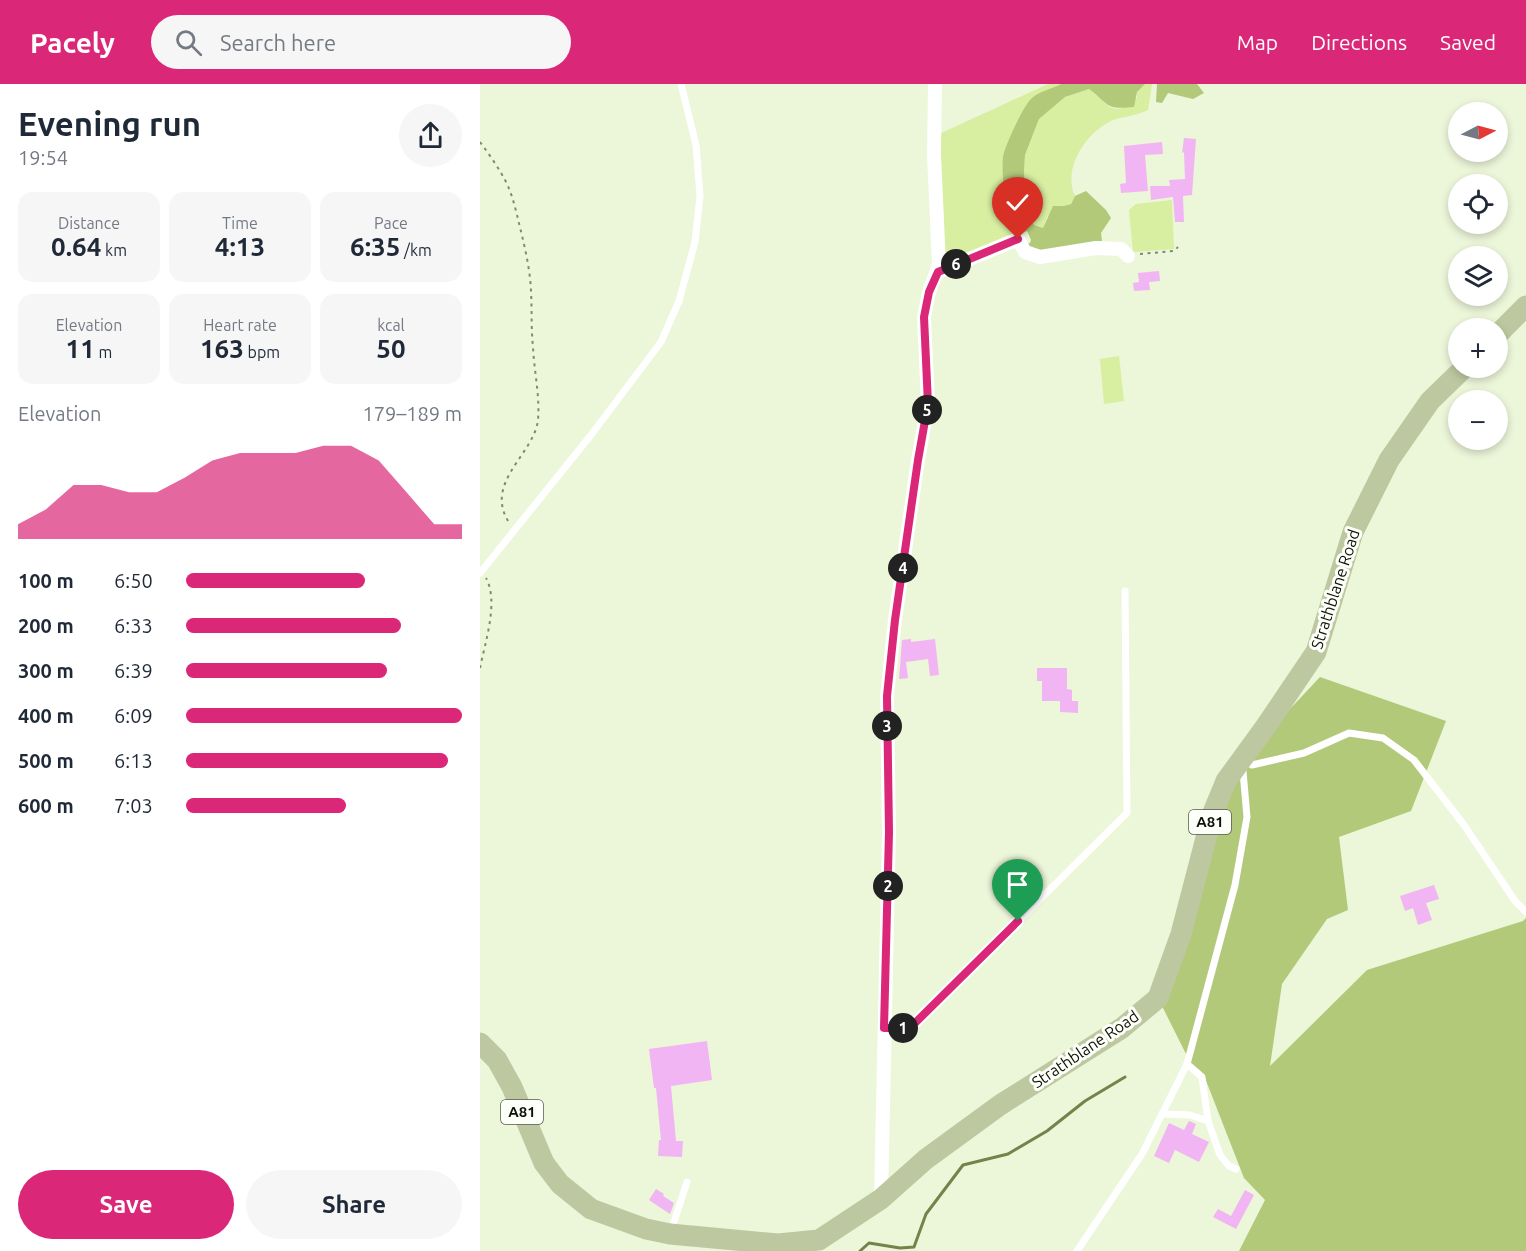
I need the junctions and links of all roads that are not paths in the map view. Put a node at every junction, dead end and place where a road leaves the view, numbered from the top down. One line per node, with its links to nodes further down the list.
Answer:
1 (681, 84): 8 (lane)
2 (935, 84): 4 (street)
3 (1128, 256): 4 (street)
4 (938, 272): 11 (street)
5 (1526, 306): 6 (main road)
6 (1508, 324)
7 (1454, 378): 18 (main road, Strathblane Road / A81)
8 (481, 572)
9 (1125, 591): 11 (lane)
10 (1526, 912): 13 (lane)
11 (884, 1028): 18 (street)
12 (480, 1043): 19 (main road, Strathblane Road / A81)
13 (1187, 1064): 14 (lane); 15 (lane)
14 (1162, 1114): 15 (lane); 20 (lane)
15 (1208, 1121): 16 (lane)
16 (1236, 1169)
17 (687, 1182): 19 (lane)
18 (881, 1199): 19 (main road, Strathblane Road / A81)
19 (670, 1234)
20 (1077, 1251)

